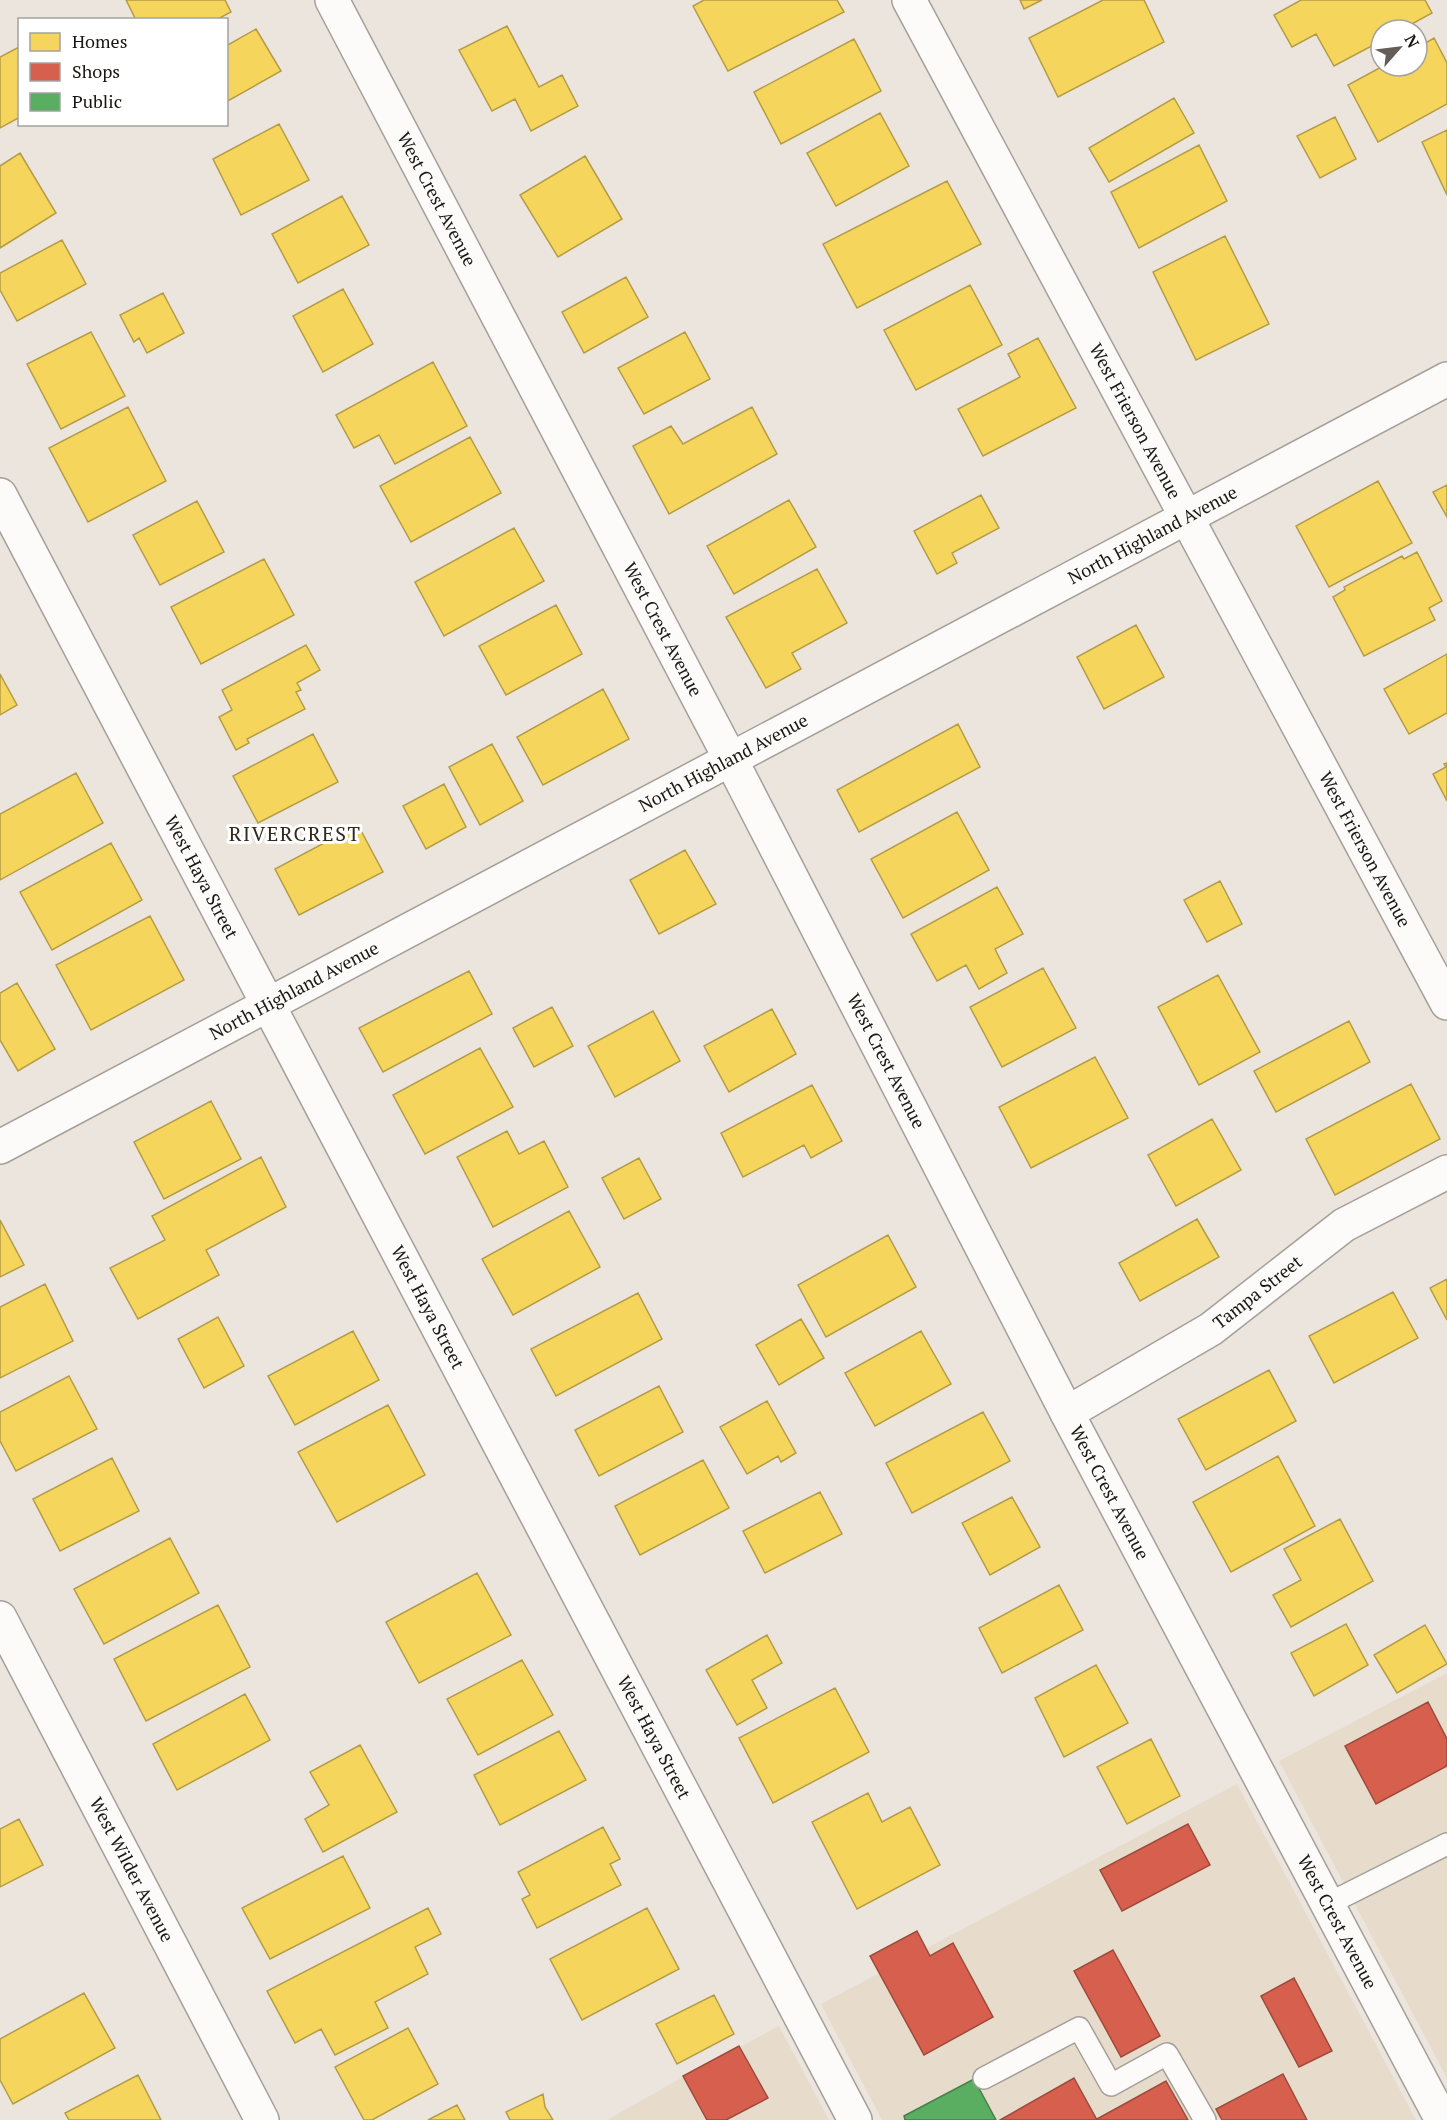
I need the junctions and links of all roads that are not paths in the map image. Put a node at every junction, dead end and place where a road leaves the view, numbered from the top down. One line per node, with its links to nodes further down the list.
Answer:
1 (332, 0): 6 (street, West Crest Avenue)
2 (909, 0): 5 (street, West Frierson Avenue)
3 (1447, 379): 5 (street, North Highland Avenue)
4 (0, 495): 8 (street, West Haya Street)
5 (1187, 516): 6 (street, North Highland Avenue); 7 (street, West Frierson Avenue)
6 (730, 760): 8 (street, North Highland Avenue); 11 (street, West Crest Avenue)
7 (1447, 1003)
8 (268, 1005): 9 (street, North Highland Avenue); 17 (street, West Haya Street)
9 (0, 1147)
10 (1447, 1172): 11 (street, Tampa Street)
11 (1067, 1413): 14 (street, West Crest Avenue)
12 (0, 1618): 16 (street, West Wilder Avenue)
13 (1447, 1844): 14 (lane)
14 (1328, 1904): 19 (street, West Crest Avenue)
15 (984, 2078): 18 (lane)
16 (262, 2120)
17 (855, 2120)
18 (1205, 2120)
19 (1442, 2120)

